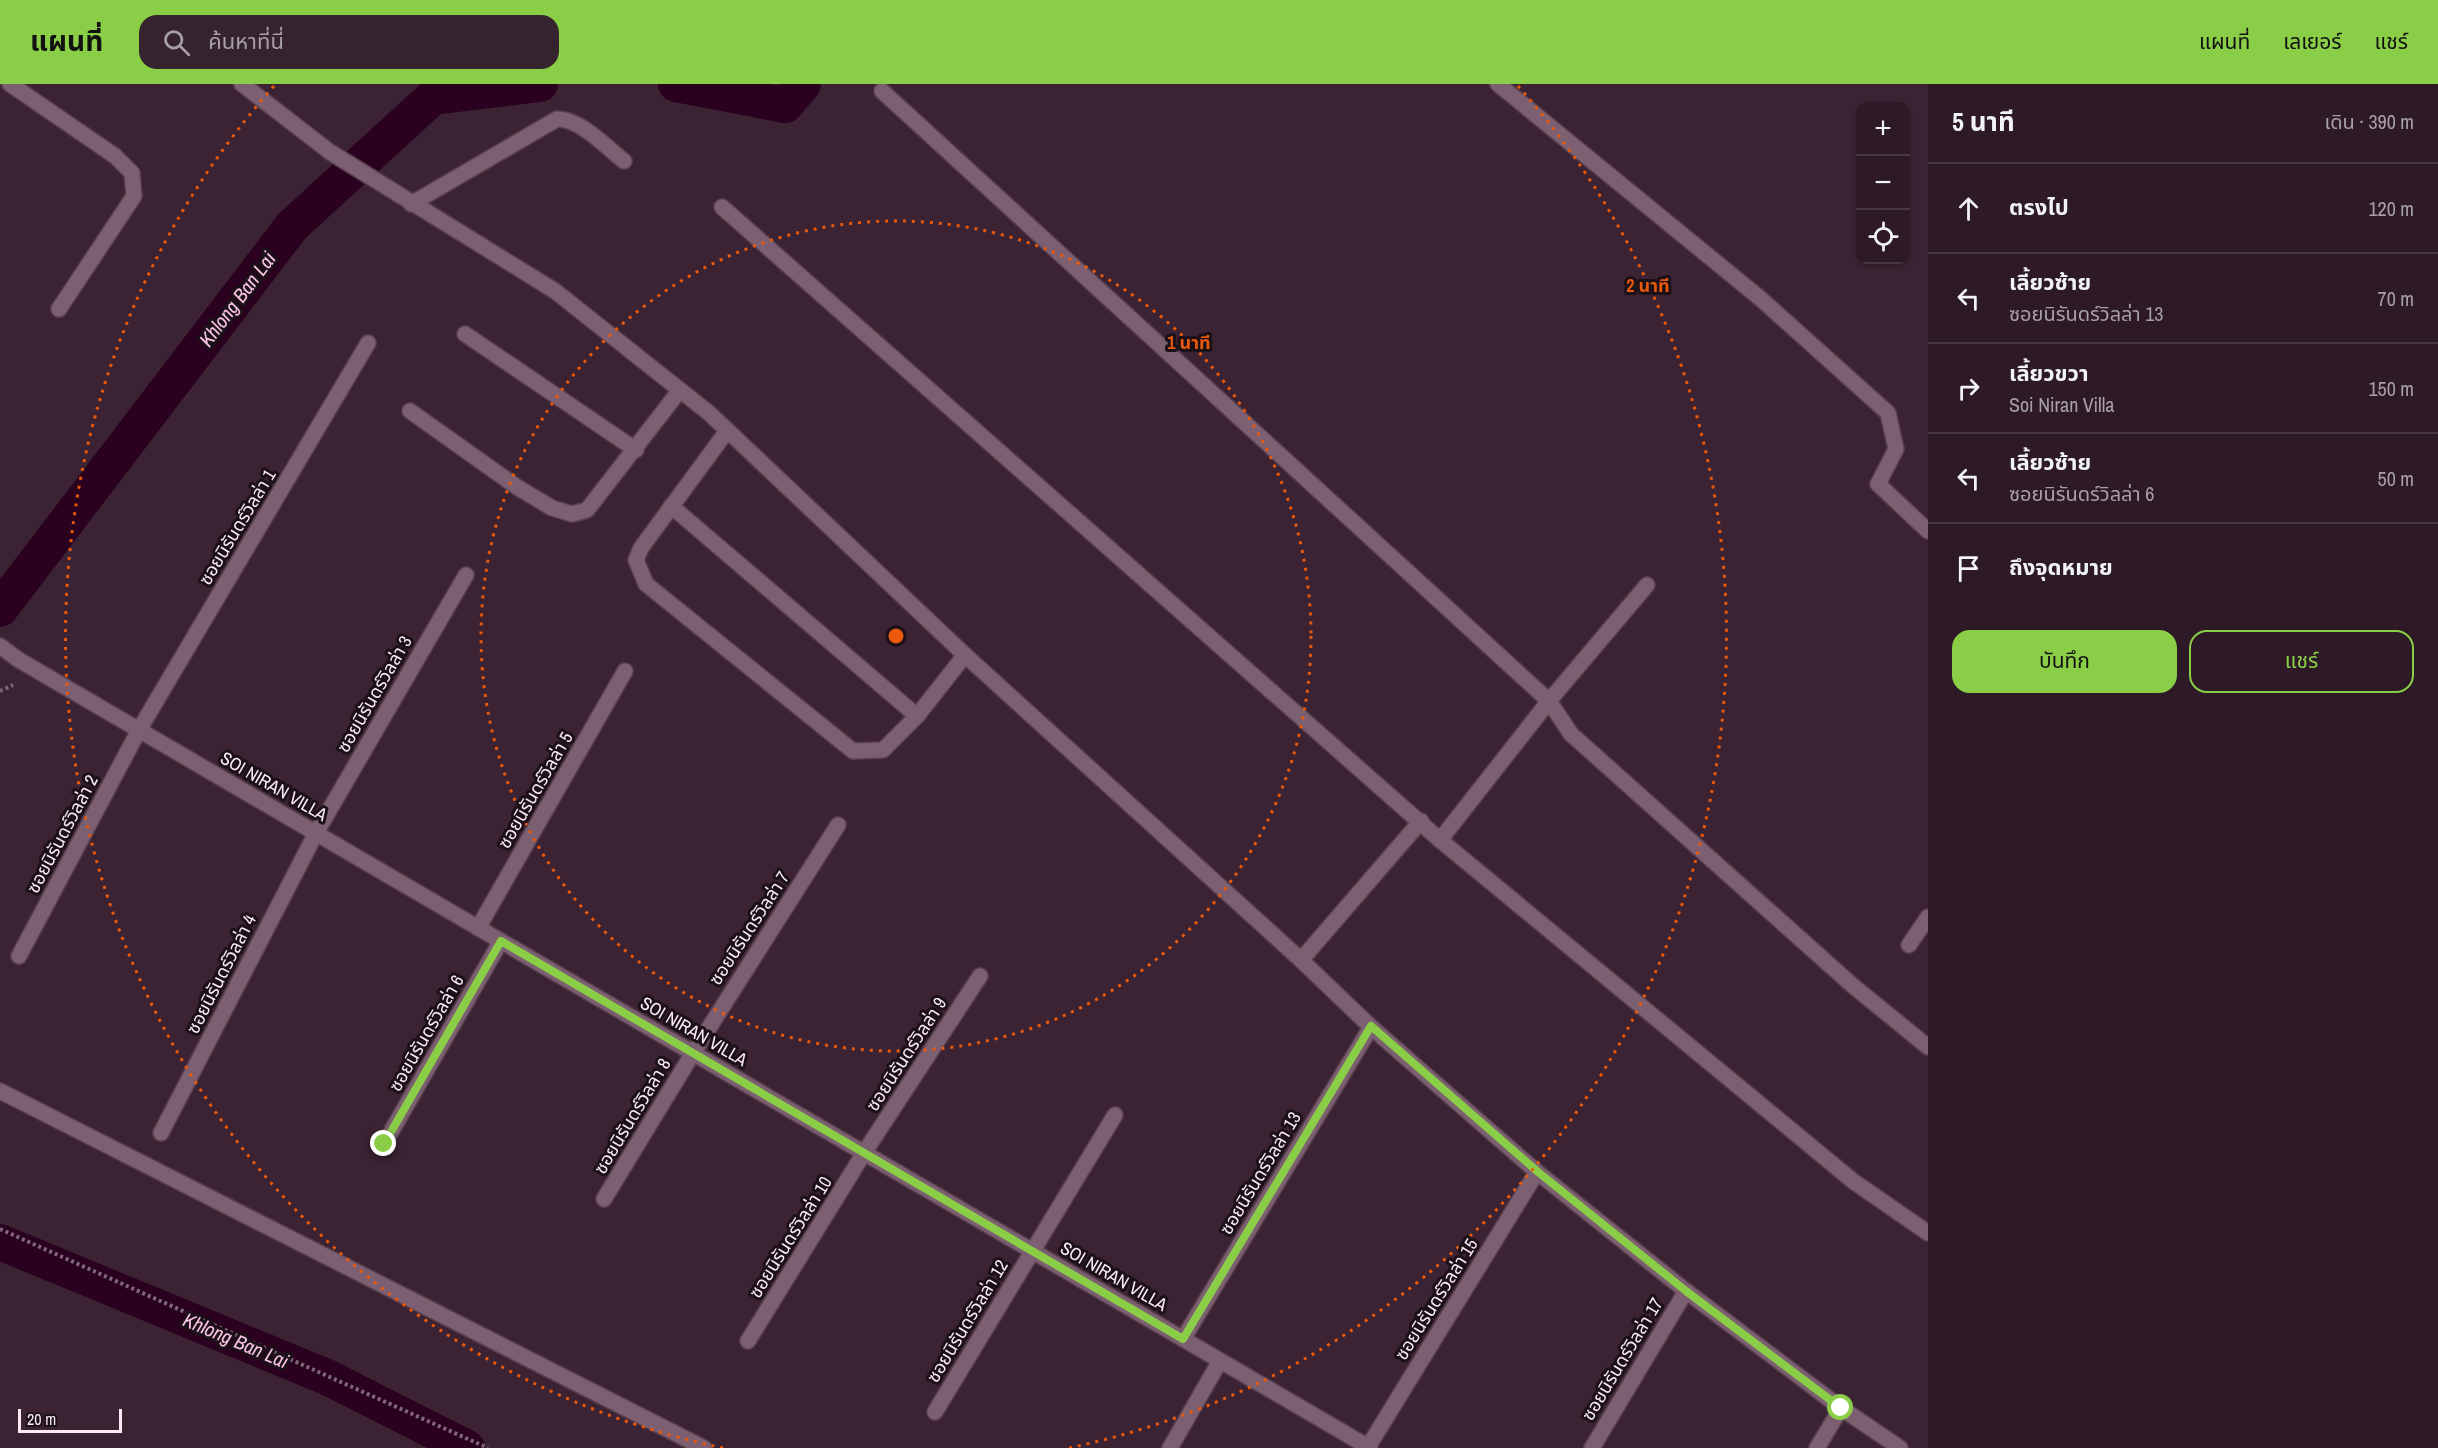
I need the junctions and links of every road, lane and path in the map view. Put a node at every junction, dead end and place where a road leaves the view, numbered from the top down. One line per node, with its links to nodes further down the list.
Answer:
1 (10, 84): 8 (street)
2 (242, 84): 6 (street)
3 (1498, 84): 16 (street)
4 (882, 91): 22 (street)
5 (624, 161): 6 (street)
6 (411, 204): 11 (street)
7 (722, 207): 25 (street)
8 (58, 309)
9 (465, 334): 14 (street)
10 (369, 343): 24 (street, ซอยนิรันดร์วิลล่า 1)
11 (680, 390): 13 (street); 14 (street)
12 (410, 411): 14 (street)
13 (727, 430): 15 (street); 20 (street)
14 (636, 450)
15 (671, 506): 23 (street); 23 (street)
16 (1928, 531)
17 (466, 575): 27 (street, ซอยนิรันดร์วิลล่า 3)
18 (1647, 585): 22 (street)
19 (0, 646): 24 (street, SOI NIRAN VILLA)
20 (965, 655): 23 (street); 34 (street)
21 (625, 671): 30 (street, ซอยนิรันดร์วิลล่า 5)
22 (1549, 701): 28 (street); 37 (street)
23 (917, 716)
24 (139, 730): 27 (street, SOI NIRAN VILLA); 33 (street, ซอยนิรันดร์วิลล่า 2)
25 (1421, 821): 28 (street); 34 (street)
26 (838, 825): 38 (street, ซอยนิรันดร์วิลล่า 7)
27 (316, 833): 30 (street, SOI NIRAN VILLA); 41 (street, ซอยนิรันดร์วิลล่า 4)
28 (1440, 840): 47 (street)
29 (1928, 917): 32 (street)
30 (478, 928): 31 (street, SOI NIRAN VILLA)
31 (501, 941): 38 (street, SOI NIRAN VILLA); 42 (street, ซอยนิรันดร์วิลล่า 6)
32 (1909, 945)
33 (19, 956)
34 (1301, 960): 36 (street)
35 (980, 976): 43 (street, ซอยนิรันดร์วิลล่า 9)
36 (1371, 1026): 44 (street); 50 (street, ซอยนิรันดร์วิลล่า 13)
37 (1928, 1047)
38 (693, 1053): 43 (street, SOI NIRAN VILLA); 45 (street, ซอยนิรันดร์วิลล่า 8)
39 (0, 1091): 57 (street)
40 (1115, 1116): 48 (street, ซอยนิรันดร์วิลล่า 12)
41 (161, 1133)
42 (384, 1144)
43 (864, 1153): 48 (street, SOI NIRAN VILLA); 51 (street, ซอยนิรันดร์วิลล่า 10)
44 (1538, 1172): 49 (street); 55 (street, ซอยนิรันดร์วิลล่า 15)
45 (604, 1199)
46 (0, 1229): 56 (path)
47 (1928, 1233)
48 (1032, 1251): 50 (street, SOI NIRAN VILLA); 54 (street, ซอยนิรันดร์วิลล่า 12)
49 (1686, 1291): 53 (street); 59 (street, ซอยนิรันดร์วิลล่า 17)
50 (1183, 1339): 52 (street, SOI NIRAN VILLA)
51 (748, 1341)
52 (1220, 1361): 55 (street, SOI NIRAN VILLA); 58 (street)
53 (1841, 1408): 60 (street); 61 (street)
54 (935, 1412)
55 (1369, 1447)
56 (488, 1448)
57 (704, 1448)
58 (1170, 1448)
59 (1592, 1448)
60 (1816, 1448)
61 (1900, 1448)

